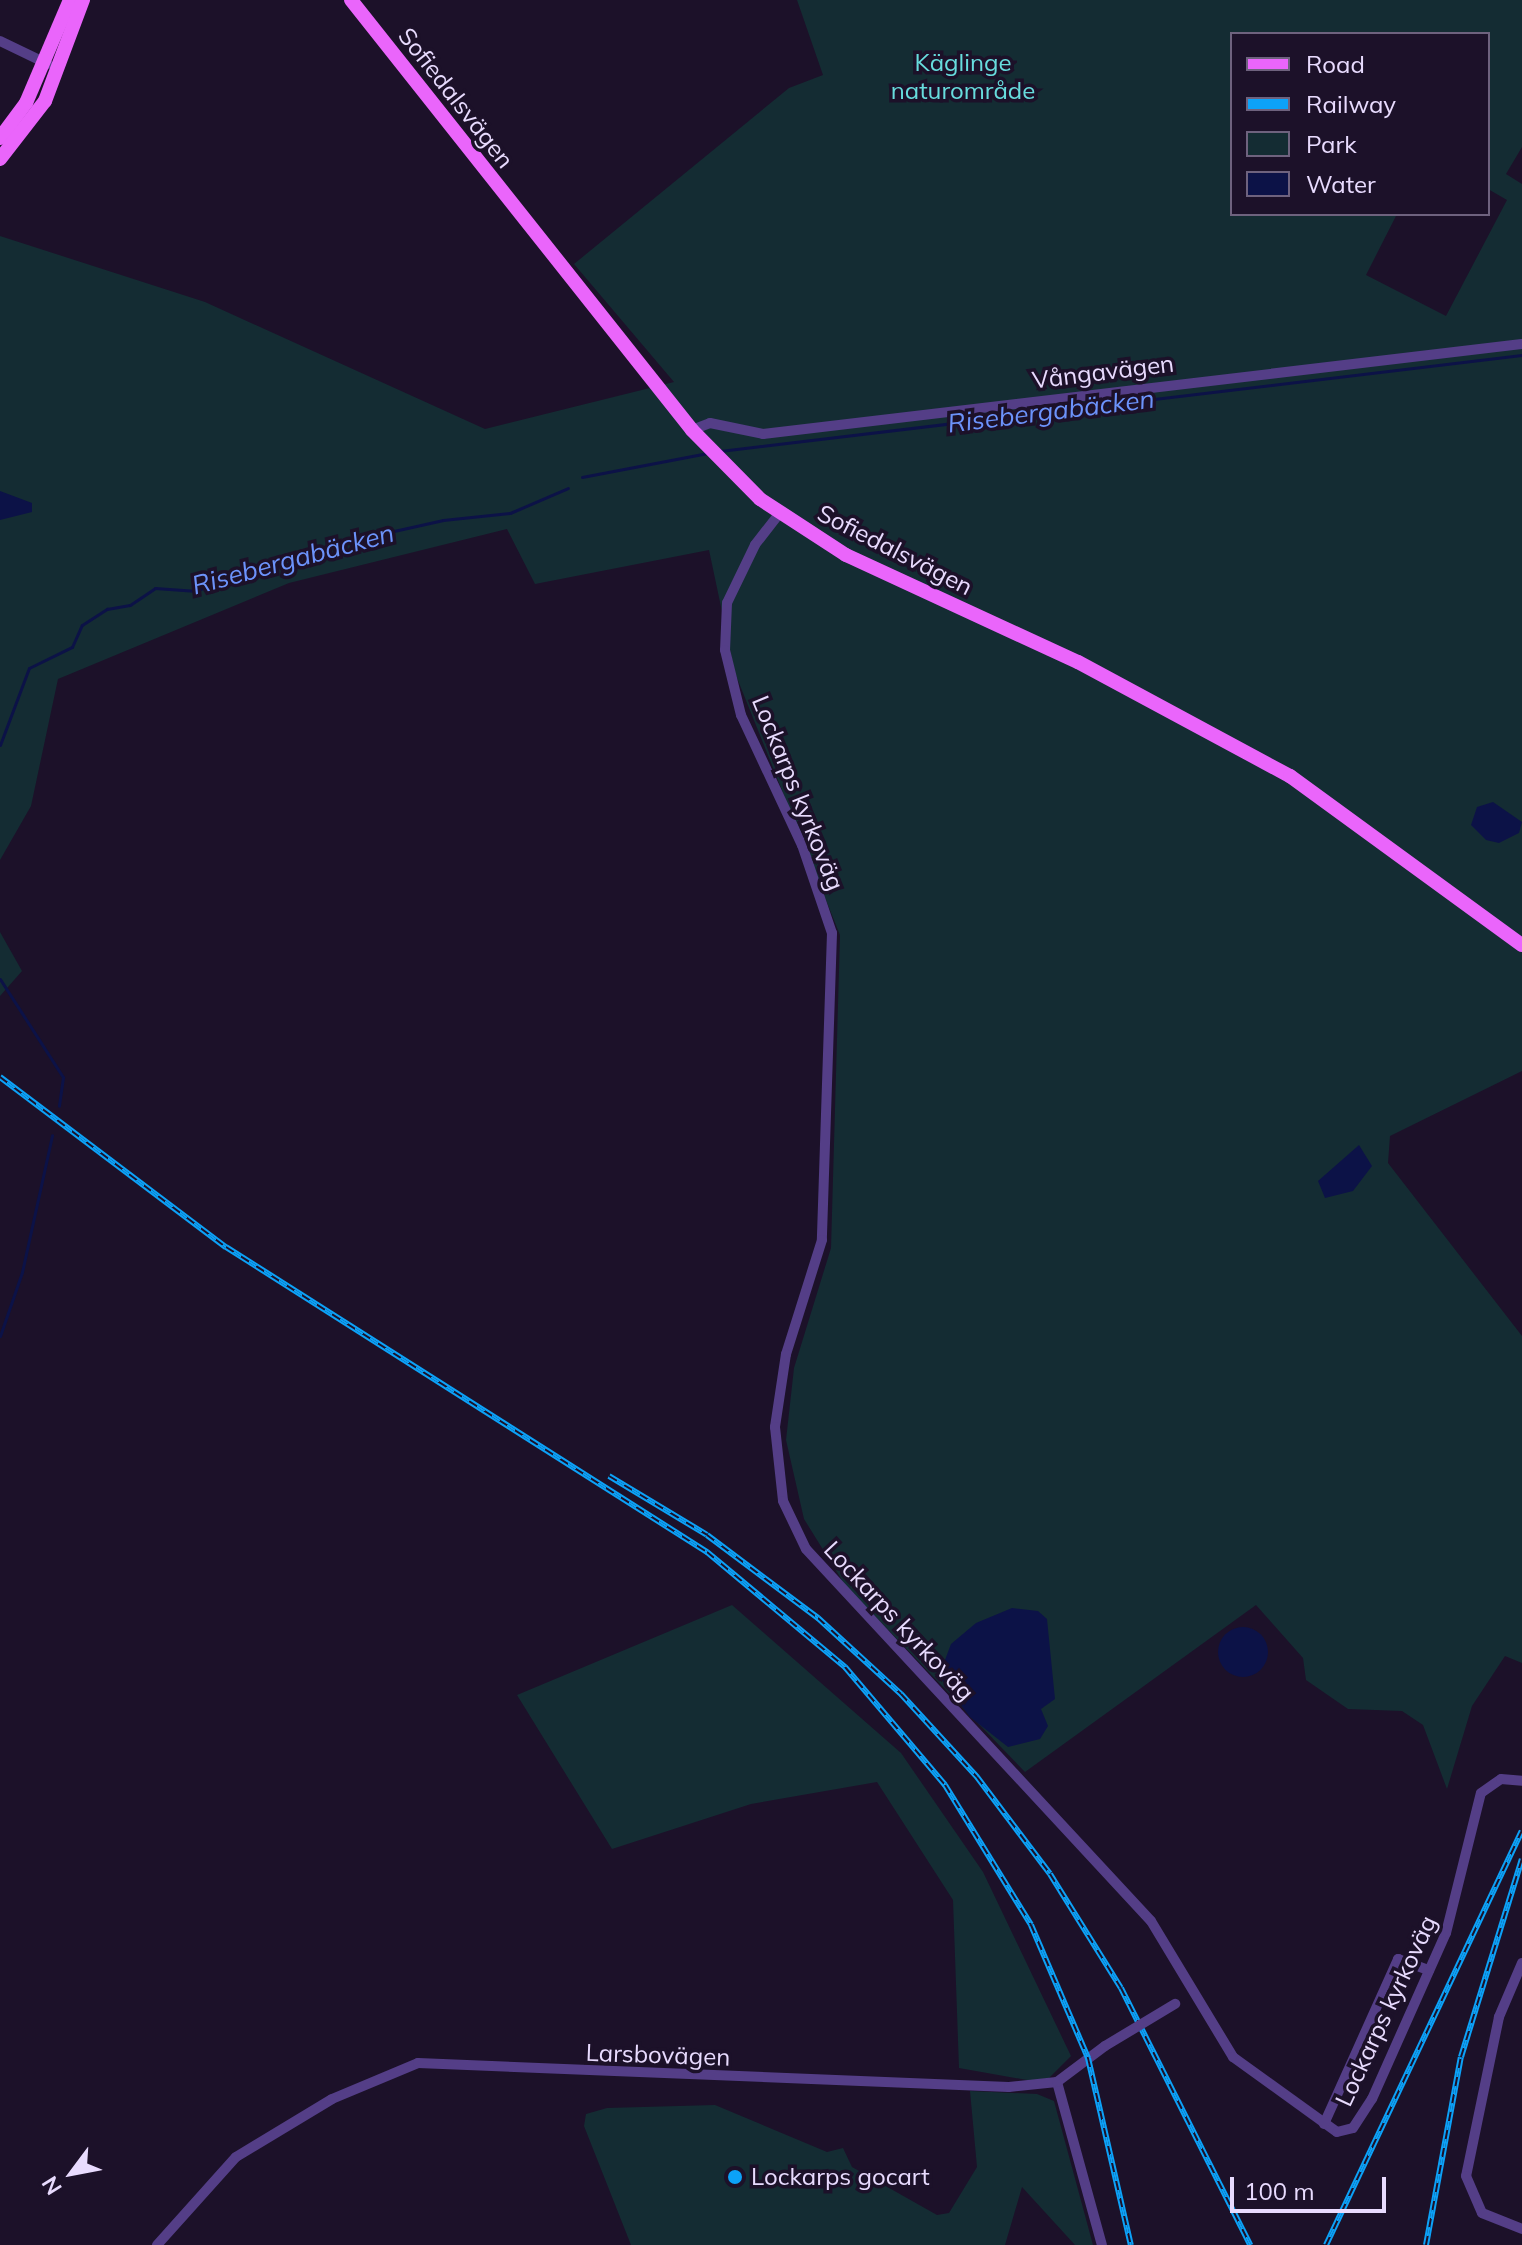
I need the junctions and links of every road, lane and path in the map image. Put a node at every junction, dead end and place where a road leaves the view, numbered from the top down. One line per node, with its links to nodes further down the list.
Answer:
1 (70, 0): 5 (main road)
2 (83, 0): 6 (main road)
3 (351, 0): 10 (main road, Sofiedalsvägen)
4 (0, 41): 5 (street)
5 (46, 63): 6 (street); 7 (main road)
6 (61, 69): 8 (main road)
7 (0, 138)
8 (0, 159)
9 (1522, 344): 10 (street, Vångavägen)
10 (695, 433): 11 (main road, Sofiedalsvägen)
11 (779, 514): 12 (main road, Sofiedalsvägen); 16 (street, Lockarps kyrkoväg)
12 (1522, 945)
13 (1522, 1781): 15 (street, Lockarps kyrkoväg)
14 (1522, 1963): 19 (street)
15 (1429, 1970): 18 (street, Lockarps kyrkoväg); 18 (street)
16 (1192, 1992): 17 (street, bridge); 18 (street, Lockarps kyrkoväg)
17 (1057, 2082): 20 (street, Larsbovägen); 21 (street)
18 (1324, 2124)
19 (1522, 2229)
20 (158, 2245)
21 (1102, 2245)

